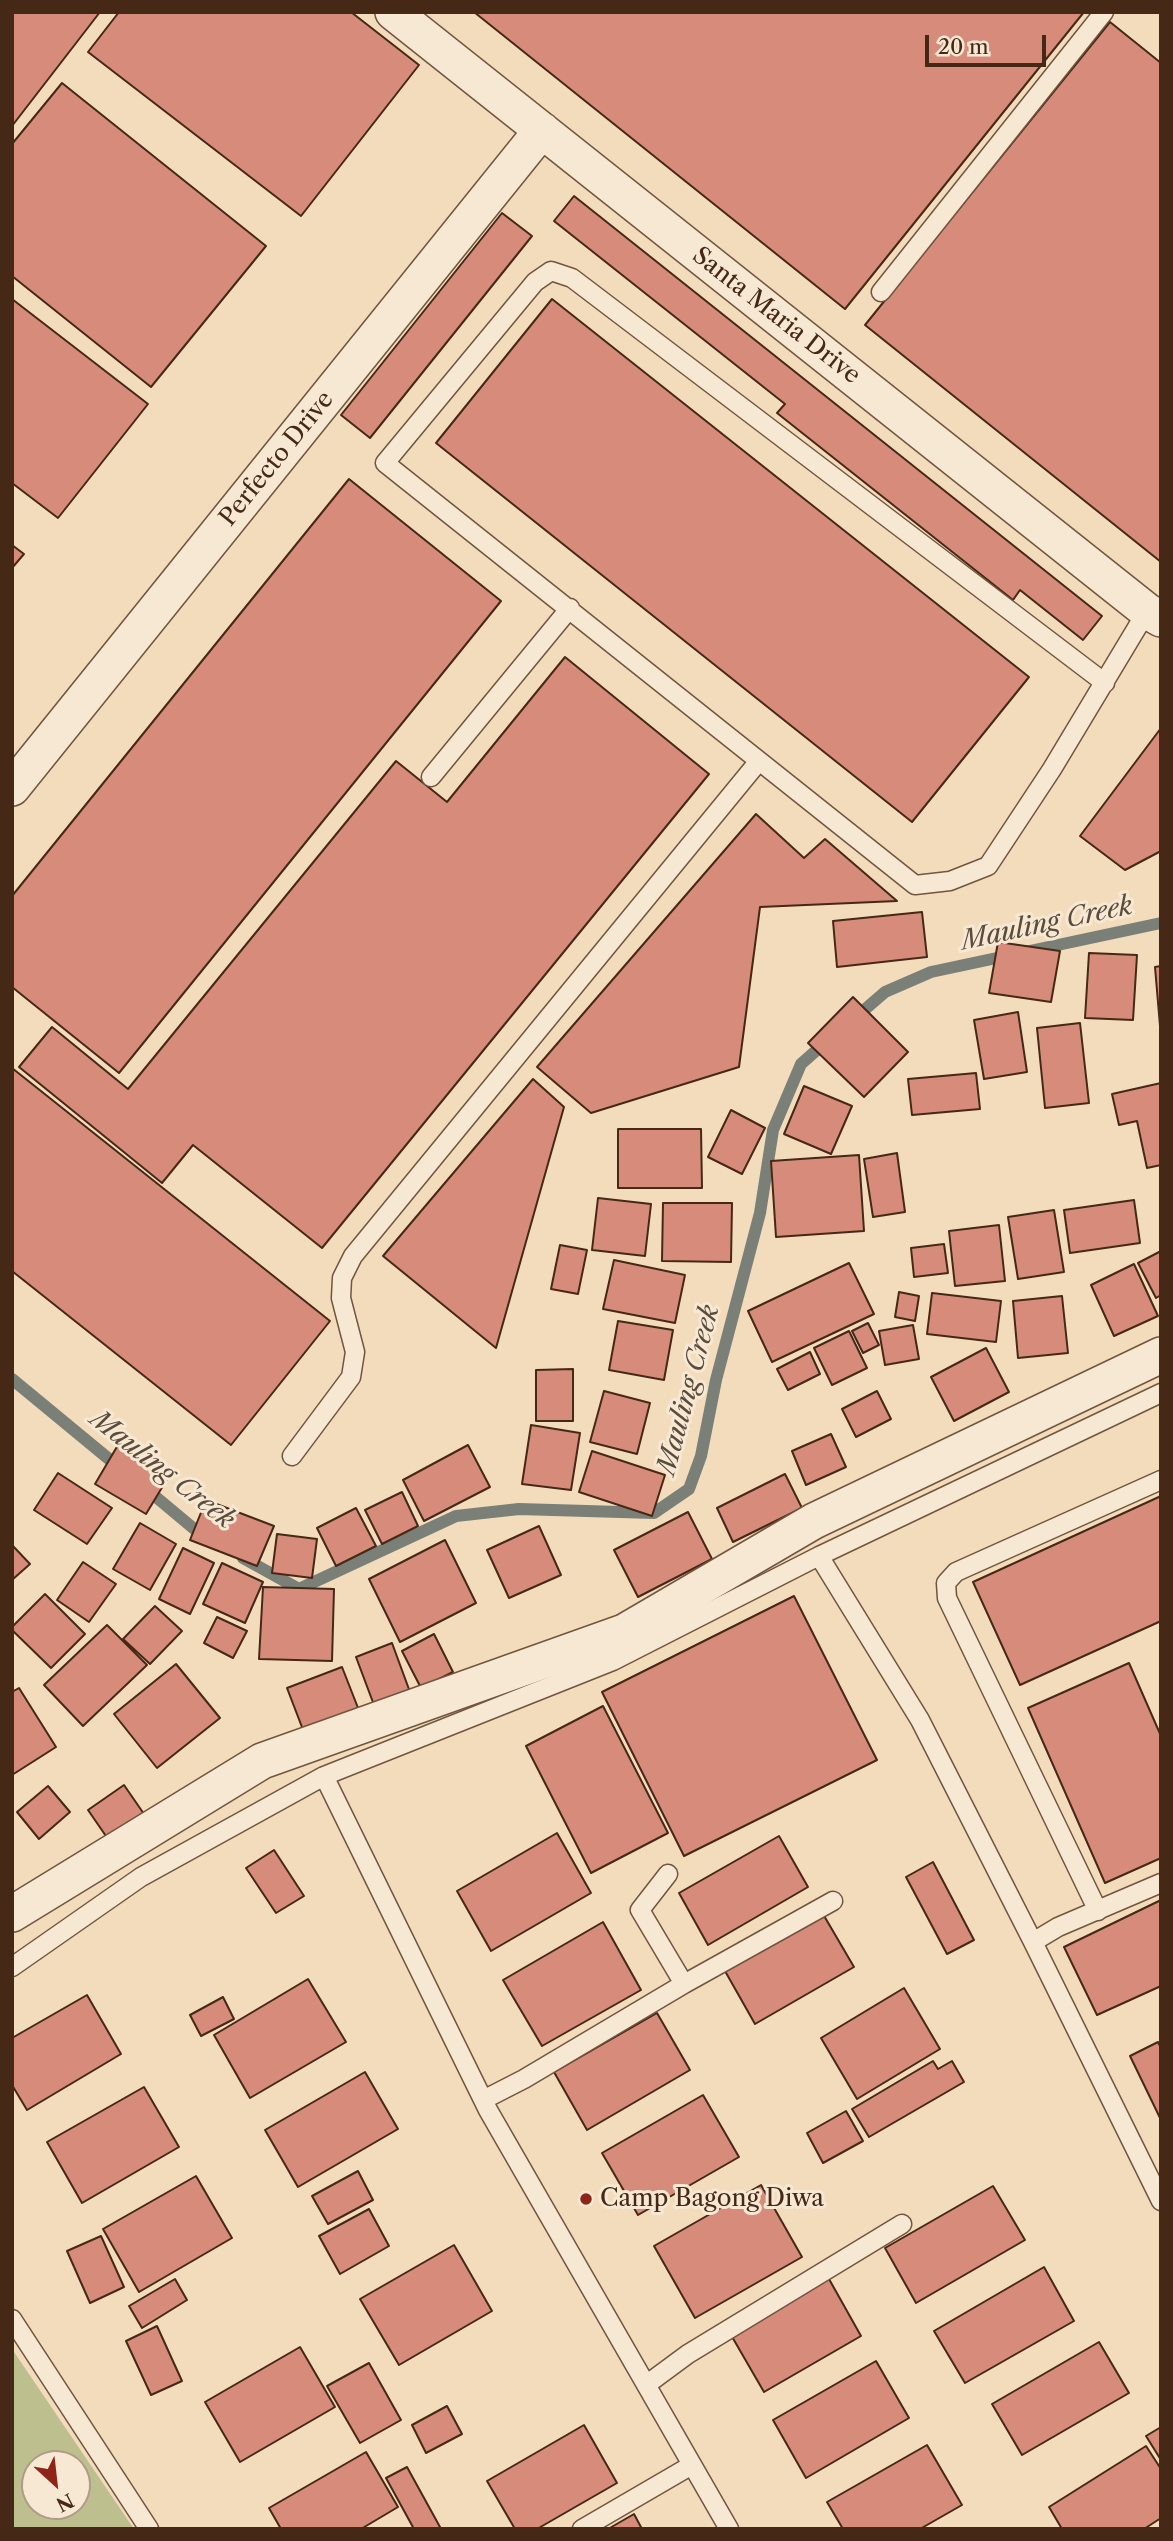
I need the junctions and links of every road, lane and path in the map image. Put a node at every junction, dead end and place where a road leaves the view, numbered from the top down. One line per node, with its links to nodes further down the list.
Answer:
1 (393, 12): 3 (street, Santa Maria Drive)
2 (1104, 12): 4 (lane)
3 (542, 130): 6 (street, Santa Maria Drive); 10 (street, Perfecto Drive)
4 (881, 292)
5 (570, 608): 7 (lane); 8 (lane); 9 (lane)
6 (1154, 615): 7 (lane)
7 (1105, 683): 8 (lane)
8 (759, 761): 13 (lane)
9 (432, 776)
10 (12, 788)
11 (1161, 1355): 21 (street)
12 (1161, 1393): 15 (lane)
13 (292, 1456)
14 (1161, 1480): 20 (lane)
15 (819, 1556): 16 (lane); 22 (lane)
16 (324, 1776): 23 (lane); 25 (lane)
17 (668, 1874): 24 (lane)
18 (1161, 1883): 20 (lane)
19 (832, 1900): 24 (lane)
20 (1098, 1911): 22 (lane)
21 (12, 1914)
22 (1033, 1941): 26 (lane)
23 (12, 1967)
24 (684, 1984): 25 (lane)
25 (483, 2100): 29 (lane)
26 (1161, 2201)
27 (902, 2224): 29 (lane)
28 (12, 2319): 31 (lane)
29 (646, 2385): 30 (lane)
30 (692, 2465): 32 (lane); 33 (lane)
31 (149, 2529)
32 (582, 2529)
33 (729, 2529)

